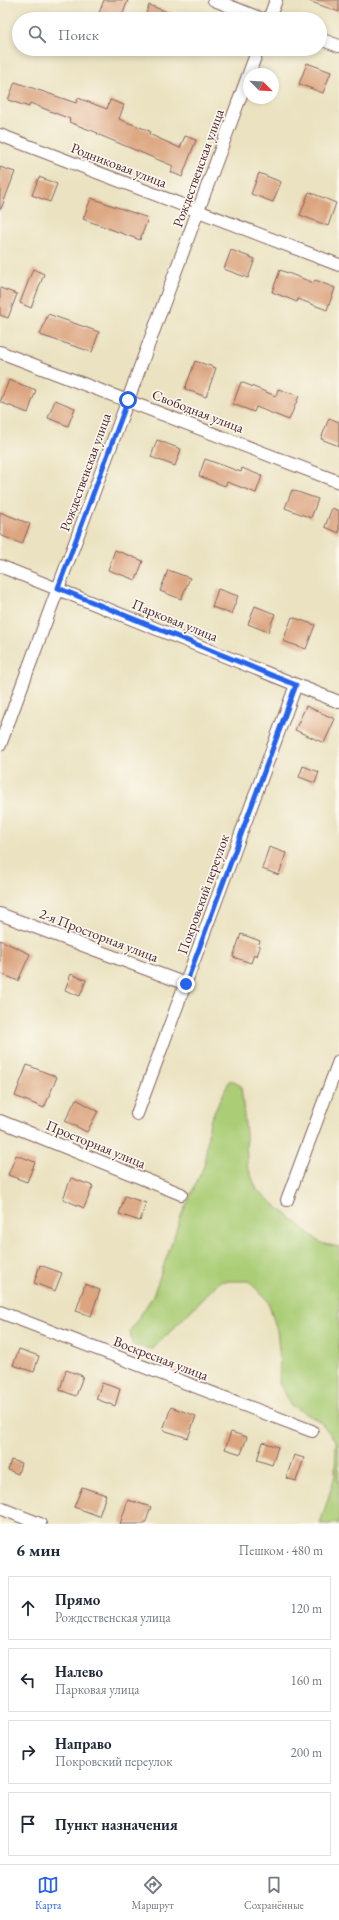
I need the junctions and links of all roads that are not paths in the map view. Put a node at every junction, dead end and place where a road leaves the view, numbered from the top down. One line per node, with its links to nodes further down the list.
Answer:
1 (214, 0): 3 (street)
2 (276, 0): 4 (street)
3 (244, 12)
4 (272, 12)
5 (327, 42): 6 (street)
6 (339, 46)
7 (255, 56): 9 (street, Рождественская улица)
8 (0, 135): 9 (street, Родниковая улица)
9 (198, 212): 10 (street, Родниковая улица); 12 (street, Рождественская улица)
10 (339, 265)
11 (0, 352): 12 (street, Свободная улица)
12 (128, 400): 13 (street, Свободная улица); 15 (street, Рождественская улица)
13 (339, 482)
14 (0, 566): 15 (street, Парковая улица)
15 (58, 588): 16 (street, Парковая улица); 18 (street, Рождественская улица)
16 (296, 685): 17 (street, Парковая улица); 20 (street, Покровский переулок)
17 (339, 702)
18 (0, 745)
19 (0, 914): 20 (street, 2-я Просторная улица)
20 (186, 984): 22 (street, Покровский переулок)
21 (339, 1061): 25 (street)
22 (137, 1114)
23 (0, 1121): 24 (street, Просторная улица)
24 (181, 1194)
25 (287, 1200)
26 (0, 1312): 27 (street, Воскресная улица)
27 (312, 1431)
28 (0, 1508): 29 (street)
29 (40, 1524)

